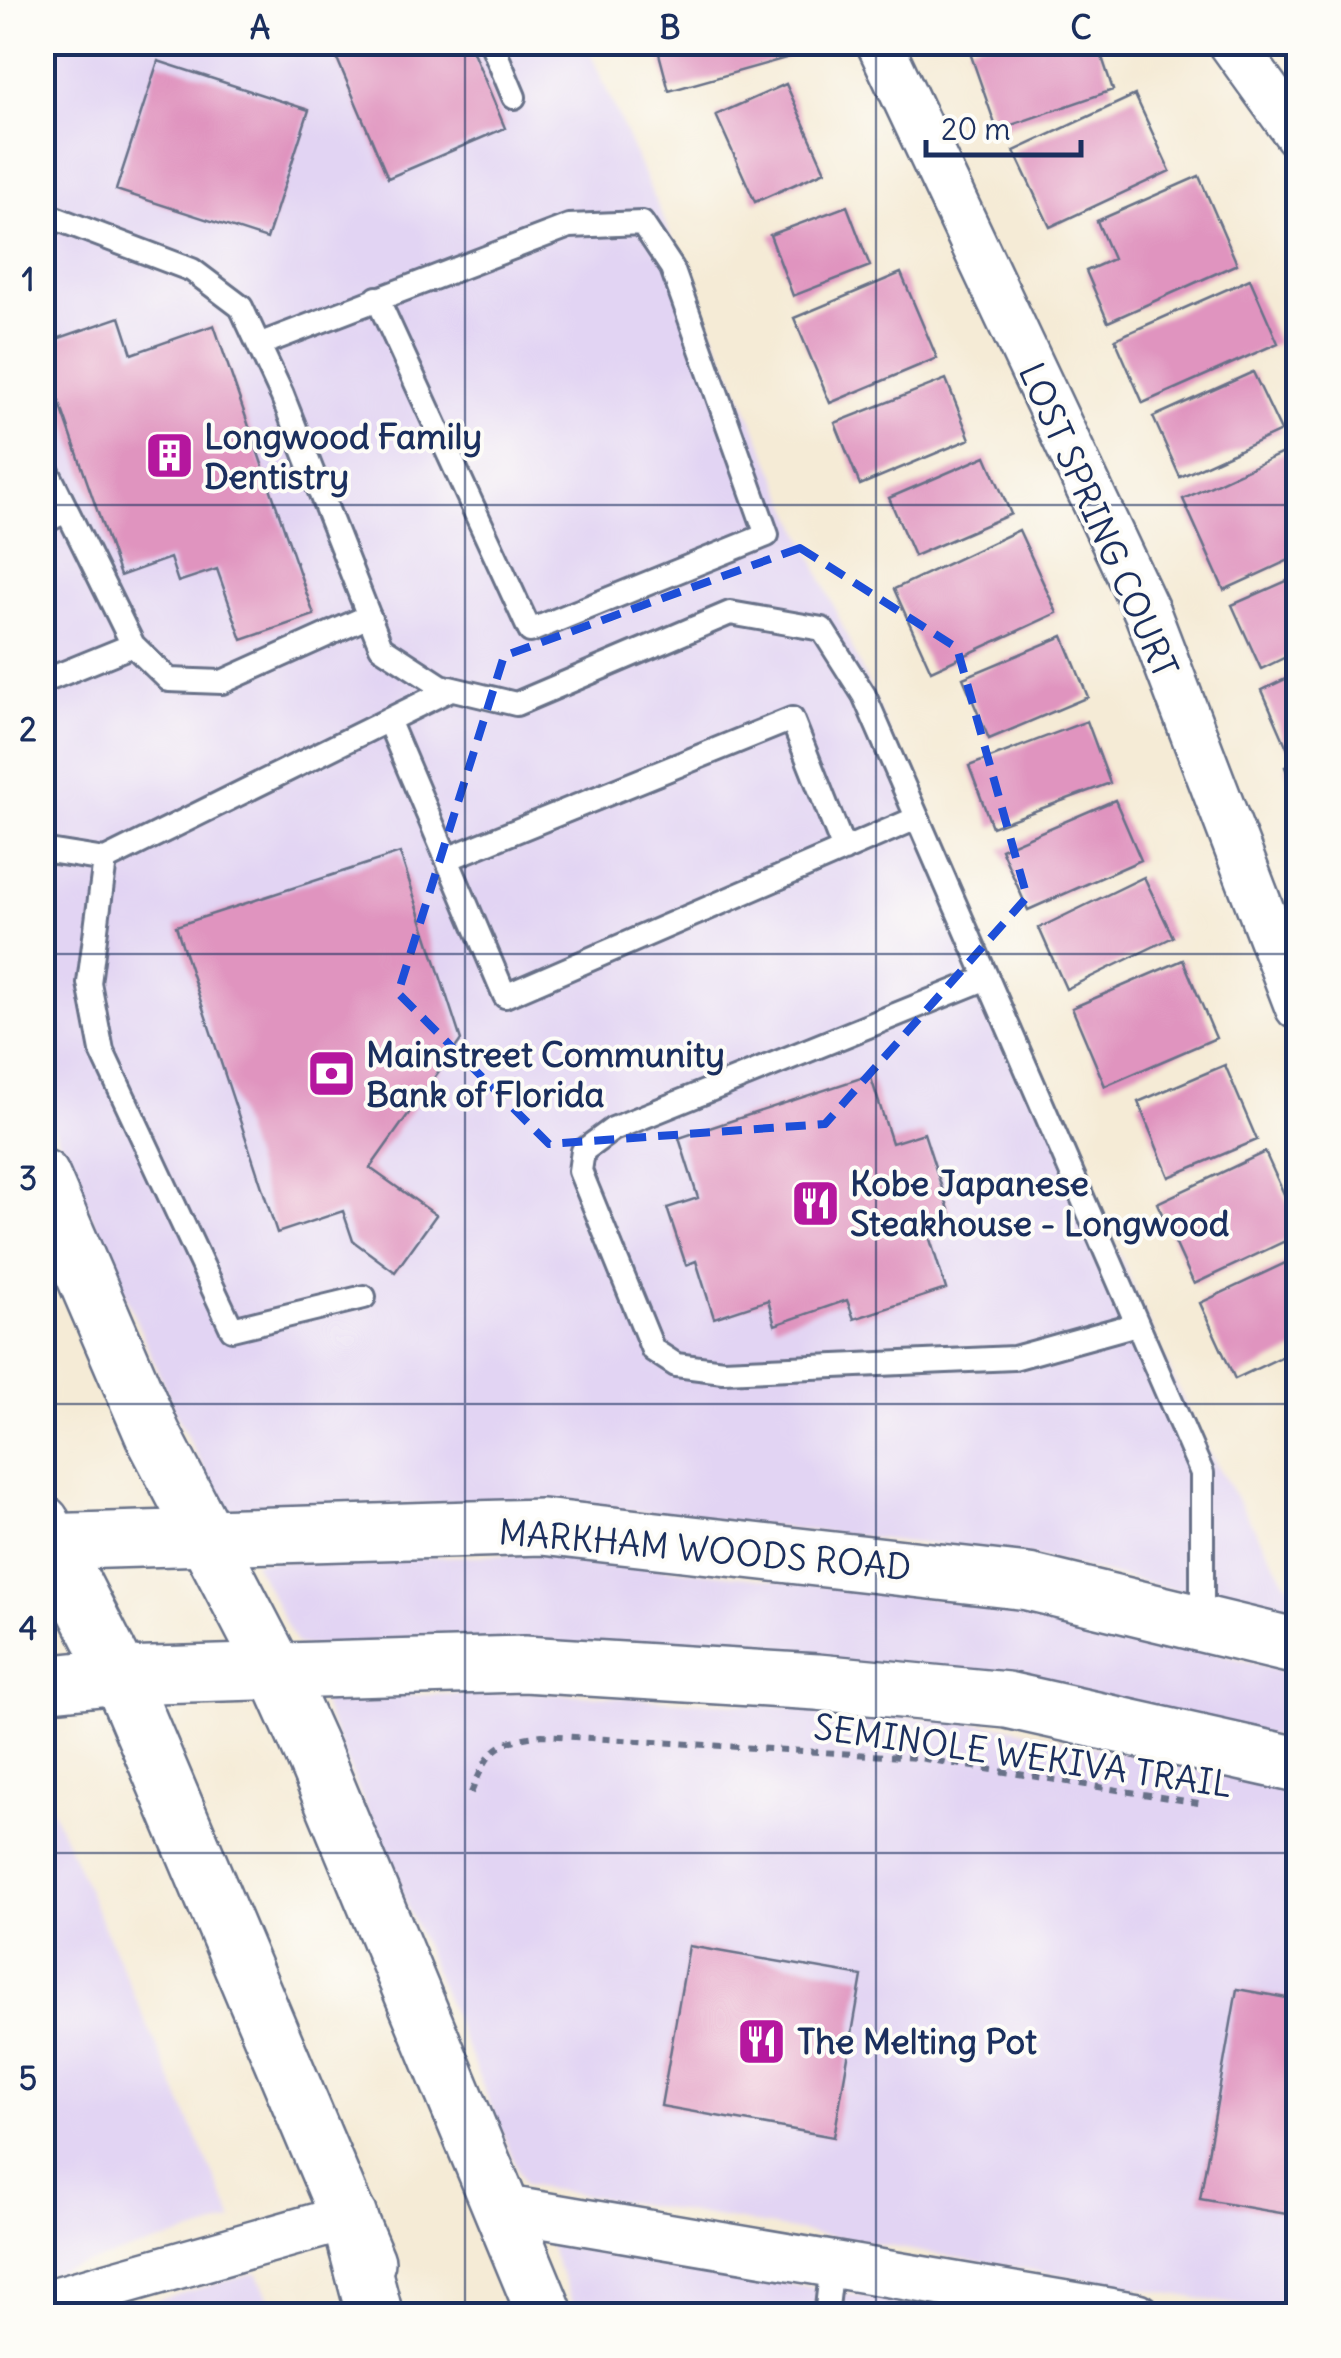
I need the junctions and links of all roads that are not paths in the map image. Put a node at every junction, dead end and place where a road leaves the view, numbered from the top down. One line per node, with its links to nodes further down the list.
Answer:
1 (491, 42): 4 (lane)
2 (878, 42): 23 (street, LOST SPRING COURT)
3 (1231, 42): 5 (street)
4 (514, 98)
5 (1298, 135)
6 (42, 213): 8 (lane)
7 (376, 298): 7 (lane); 8 (lane)
8 (260, 344): 12 (lane)
9 (42, 460): 10 (lane)
10 (66, 511): 11 (lane); 13 (lane)
11 (42, 523)
12 (369, 616): 13 (lane); 15 (lane)
13 (133, 645): 14 (lane)
14 (42, 682)
15 (451, 689): 16 (lane); 17 (lane)
16 (388, 720): 20 (lane); 21 (lane)
17 (918, 818): 19 (lane); 22 (lane)
18 (42, 850): 21 (lane)
19 (844, 850): 20 (lane); 20 (lane)
20 (447, 859)
21 (105, 860): 25 (lane)
22 (987, 978): 26 (lane); 26 (lane)
23 (1298, 1007)
24 (42, 1177): 28 (main road)
25 (364, 1297)
26 (1137, 1324): 29 (lane)
27 (46, 1535): 28 (main road, MARKHAM WOODS ROAD); 32 (main road)
28 (208, 1537): 29 (main road, MARKHAM WOODS ROAD); 31 (main road)
29 (1202, 1622): 30 (main road, MARKHAM WOODS ROAD)
30 (1298, 1647)
31 (277, 1672): 32 (main road); 34 (main road); 35 (main road)
32 (120, 1676): 33 (main road); 36 (main road)
33 (42, 1684)
34 (1298, 1764)
35 (502, 2208): 37 (street); 41 (main road)
36 (349, 2218): 38 (street); 39 (main road); 40 (main road)
37 (832, 2265): 42 (lane); 43 (street)
38 (42, 2304)
39 (375, 2316)
40 (388, 2316)
41 (546, 2316)
42 (826, 2316)
43 (1137, 2316)

